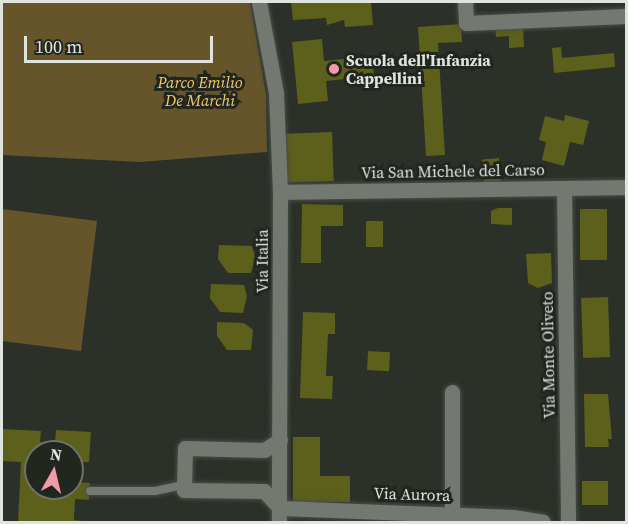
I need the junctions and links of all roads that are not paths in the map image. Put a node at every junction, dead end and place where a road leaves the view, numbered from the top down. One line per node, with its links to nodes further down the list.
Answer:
1 (259, 2): 6 (street, Via Italia)
2 (465, 2): 3 (street)
3 (627, 16)
4 (627, 187): 5 (street, Via San Michele del Carso)
5 (564, 188): 6 (street, Via San Michele del Carso); 14 (street, Via Monte Oliveto)
6 (280, 192): 8 (street, Via Italia)
7 (452, 392): 11 (street)
8 (280, 440): 9 (street); 12 (street, Via Italia)
9 (184, 485): 10 (lane); 12 (street)
10 (90, 490)
11 (452, 513): 12 (street, Via Aurora); 13 (street, Via Aurora)
12 (280, 515)
13 (543, 522)
14 (568, 522)

